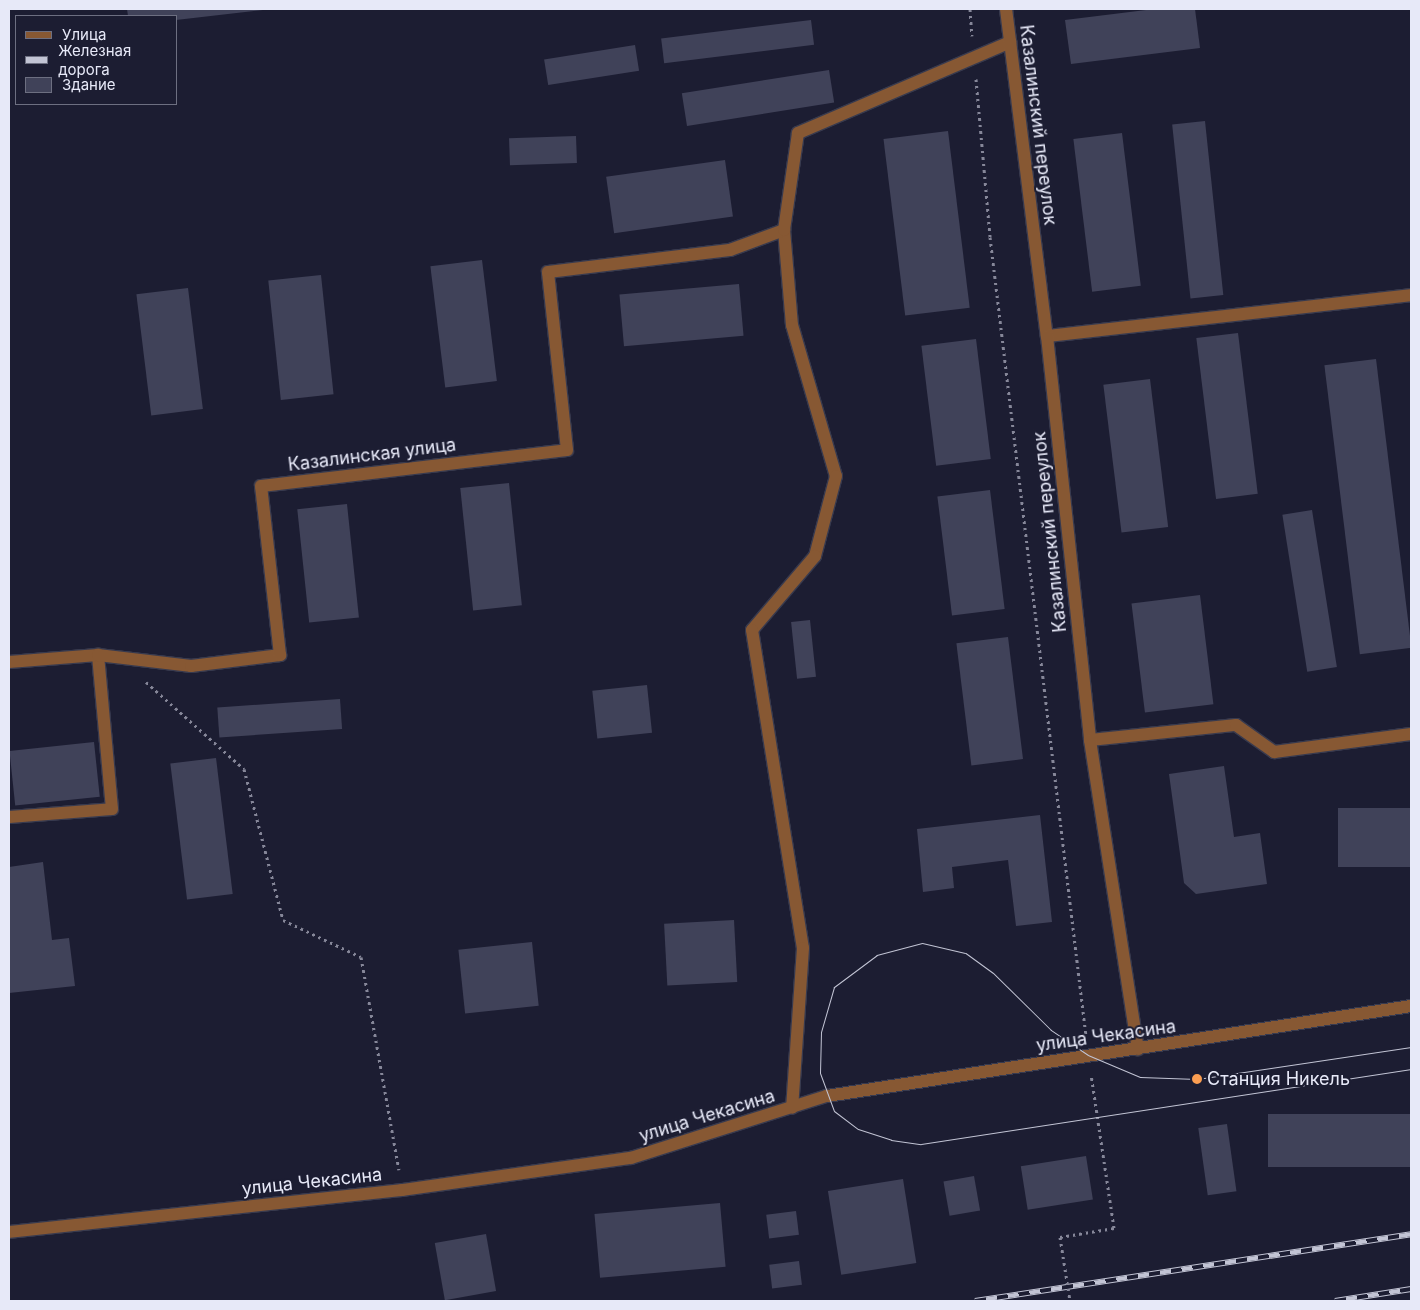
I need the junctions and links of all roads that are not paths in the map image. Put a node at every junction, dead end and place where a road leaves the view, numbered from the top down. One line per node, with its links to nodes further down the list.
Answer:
1 (1006, 9): 2 (street, Казалинский переулок)
2 (1010, 42): 3 (street); 5 (street, Казалинский переулок)
3 (784, 230): 6 (street, Казалинская улица); 13 (street)
4 (1411, 295): 5 (street)
5 (1047, 336): 9 (street, Казалинский переулок)
6 (98, 655): 7 (street, Казалинская улица); 10 (street)
7 (9, 662)
8 (1411, 734): 9 (street)
9 (1090, 740): 12 (street, Казалинский переулок)
10 (9, 817)
11 (1411, 1006): 12 (street, улица Чекасина)
12 (1138, 1049): 13 (street, улица Чекасина)
13 (792, 1108): 14 (street, улица Чекасина)
14 (9, 1232)

